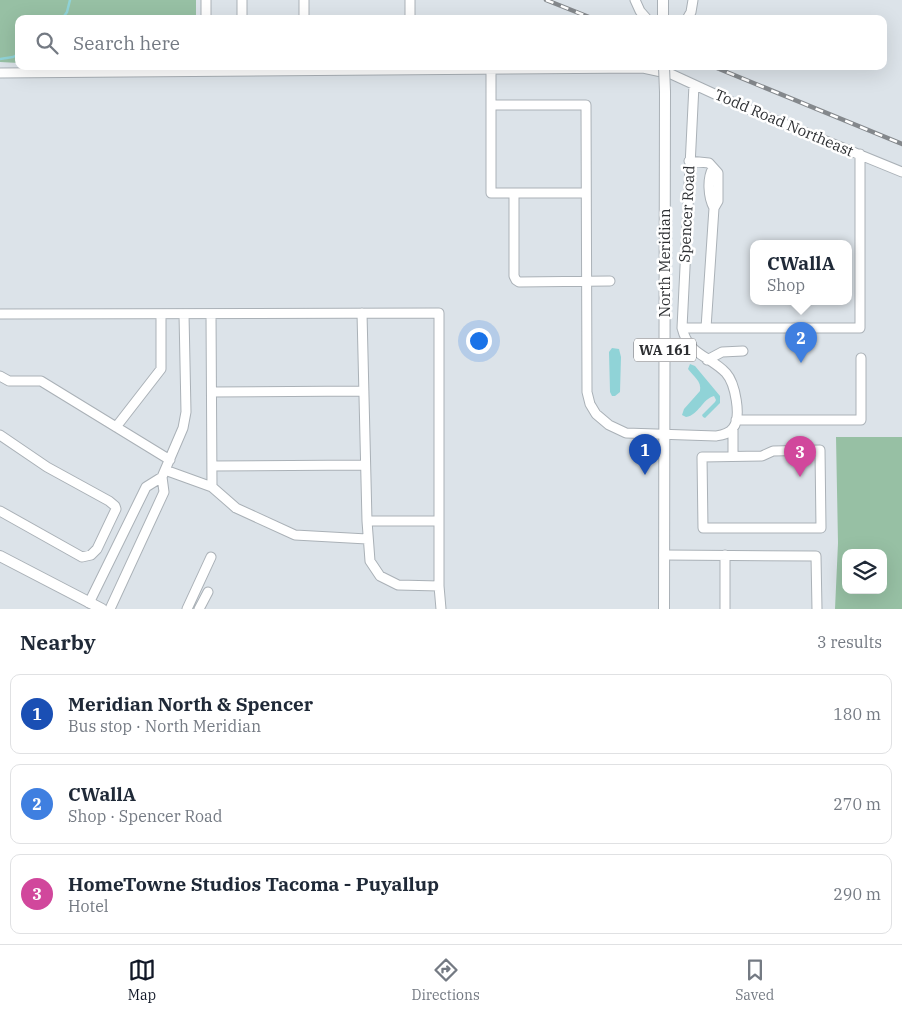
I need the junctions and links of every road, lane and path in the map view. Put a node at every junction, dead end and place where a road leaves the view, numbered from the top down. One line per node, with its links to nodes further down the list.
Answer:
1 (206, 0): 8 (street)
2 (242, 0): 9 (street)
3 (304, 0): 10 (street)
4 (410, 0): 11 (street)
5 (636, 0): 12 (street)
6 (663, 0): 13 (main road)
7 (693, 0): 14 (street)
8 (206, 15)
9 (242, 15)
10 (304, 15)
11 (410, 15)
12 (644, 15)
13 (663, 15)
14 (689, 15)
15 (155, 70): 18 (street, Todd Road Northeast)
16 (491, 70): 20 (street)
17 (665, 70): 19 (street, Todd Road Northeast); 44 (main road, North Meridian / WA 161, bridge)
18 (0, 73)
19 (694, 85): 21 (street, Todd Road Northeast); 22 (street, Spencer Road)
20 (491, 105): 24 (street); 25 (street)
21 (860, 154): 23 (street, Todd Road Northeast); 34 (street)
22 (689, 161): 33 (street, Spencer Road); 34 (street)
23 (902, 172)
24 (514, 193): 25 (street); 26 (street)
25 (586, 193): 26 (street)
26 (586, 281): 27 (street); 44 (street)
27 (610, 281)
28 (362, 313): 32 (street); 39 (street); 53 (street)
29 (0, 314): 30 (street)
30 (161, 314): 31 (street); 42 (street)
31 (184, 314): 32 (street); 46 (street)
32 (211, 314): 40 (street)
33 (682, 328): 34 (street); 37 (street, Spencer Road)
34 (706, 328)
35 (743, 351): 37 (street)
36 (861, 358): 41 (street)
37 (707, 360): 41 (street, Spencer Road)
38 (0, 376): 42 (street)
39 (364, 391): 40 (street); 47 (street)
40 (212, 392): 48 (street)
41 (735, 424): 44 (street); 45 (street, Spencer Road)
42 (116, 427): 46 (street)
43 (0, 435): 51 (street)
44 (664, 435): 55 (main road, North Meridian / WA 161)
45 (733, 456): 45 (street)
46 (170, 460): 49 (street)
47 (366, 465): 48 (street); 52 (street)
48 (212, 466): 50 (street)
49 (164, 473): 50 (street); 61 (street); 62 (street)
50 (212, 487): 54 (street)
51 (0, 511)
52 (367, 521): 53 (street); 54 (street)
53 (438, 521): 59 (street)
54 (367, 539): 59 (street)
55 (664, 555): 56 (street); 66 (main road, North Meridian / WA 161)
56 (725, 555): 67 (street); 68 (street)
57 (0, 556): 61 (main road)
58 (211, 557): 63 (street)
59 (438, 586): 65 (street)
60 (208, 592): 64 (street)
61 (95, 607)
62 (110, 609)
63 (187, 609)
64 (199, 609)
65 (441, 609)
66 (664, 609)
67 (725, 609)
68 (817, 609)

